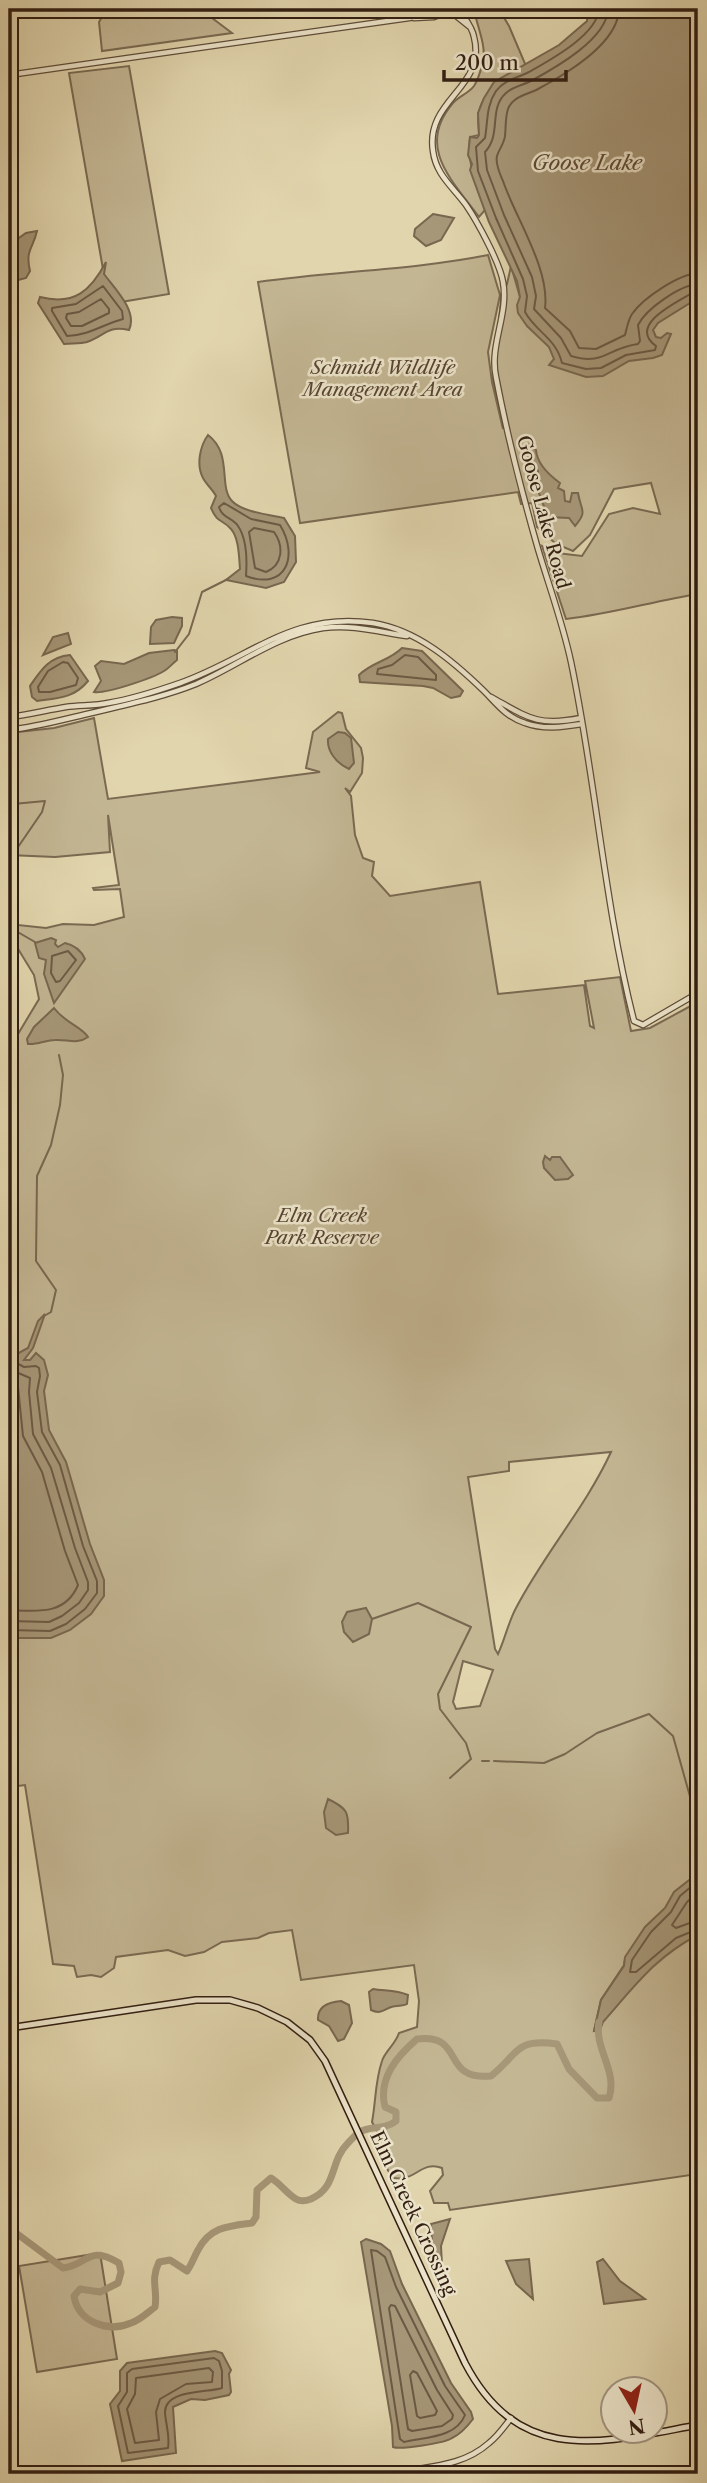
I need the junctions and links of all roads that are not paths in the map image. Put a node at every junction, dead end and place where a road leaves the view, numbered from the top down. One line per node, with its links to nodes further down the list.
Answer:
1 (438, 9): 3 (street)
2 (451, 10): 3 (street); 4 (street, Goose Lake Road); 4 (street)
3 (409, 18): 5 (street)
4 (470, 28): 8 (street, Goose Lake Road)
5 (9, 75)
6 (412, 637): 7 (street); 8 (street); 9 (street)
7 (9, 716)
8 (582, 721): 10 (street, Goose Lake Road)
9 (9, 730)
10 (698, 993)
11 (9, 2028): 12 (main road, Elm Creek Crossing)
12 (511, 2418): 13 (main road, Elm Creek Crossing); 14 (street)
13 (698, 2425)
14 (391, 2474)

